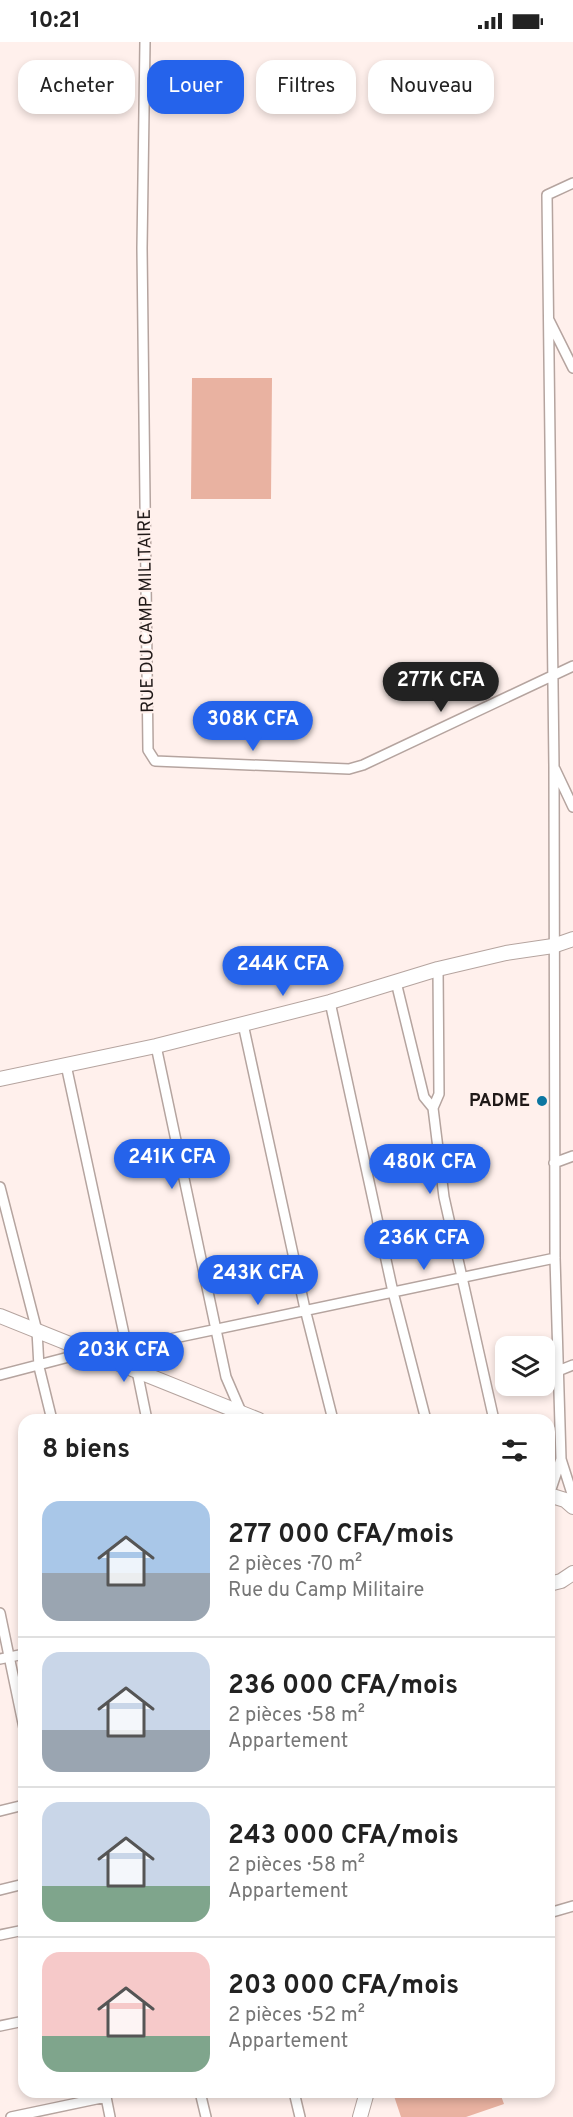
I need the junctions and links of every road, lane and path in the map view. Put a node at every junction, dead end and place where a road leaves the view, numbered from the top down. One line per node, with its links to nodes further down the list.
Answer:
1 (145, 42): 6 (street, RUE DU CAMP MILITAIRE)
2 (573, 183): 3 (street)
3 (548, 318): 4 (street); 6 (street)
4 (573, 368)
5 (573, 666): 6 (street)
6 (551, 675): 7 (street)
7 (554, 767): 8 (street); 10 (street)
8 (573, 807)
9 (573, 939): 10 (street)
10 (553, 946): 11 (street); 20 (street)
11 (438, 969): 12 (street); 18 (street)
12 (396, 982): 13 (street); 18 (street)
13 (330, 1002): 14 (street); 24 (street)
14 (243, 1024): 15 (street); 25 (street)
15 (156, 1046): 16 (street); 27 (street)
16 (66, 1065): 17 (street); 29 (street)
17 (0, 1079)
18 (433, 1108): 23 (street)
19 (573, 1156): 20 (street)
20 (554, 1162): 22 (street)
21 (0, 1187): 28 (street)
22 (555, 1258): 23 (street); 34 (street)
23 (460, 1277): 24 (street); 42 (street)
24 (393, 1292): 25 (street); 41 (street)
25 (305, 1309): 27 (street); 40 (street)
26 (0, 1316): 28 (street)
27 (216, 1328): 29 (street); 39 (street)
28 (37, 1331): 30 (street); 32 (street)
29 (128, 1348): 30 (street); 33 (street)
30 (88, 1352): 32 (street); 33 (street)
31 (573, 1365): 34 (street)
32 (39, 1367): 35 (street); 36 (street)
33 (137, 1371): 37 (street); 38 (street)
34 (558, 1371): 43 (street)
35 (0, 1376)
36 (51, 1414)
37 (146, 1414)
38 (235, 1414)
39 (241, 1414)
40 (331, 1414)
41 (424, 1414)
42 (493, 1414)
43 (561, 1459): 44 (street); 46 (street)
44 (555, 1477)
45 (555, 1497): 47 (street)
46 (573, 1497)
47 (573, 1507)
48 (573, 1573): 49 (street)
49 (555, 1582)
50 (0, 1613): 51 (street)
51 (5, 1658): 52 (street)
52 (18, 1706)
53 (18, 1806): 54 (street)
54 (0, 1811)
55 (18, 1886): 56 (street)
56 (0, 1890)
57 (573, 1906): 58 (street)
58 (555, 1911)
59 (18, 1931): 60 (street)
60 (0, 1935)
61 (18, 2022): 62 (street)
62 (0, 2026)
63 (92, 2098): 68 (street)
64 (106, 2098): 69 (street)
65 (201, 2098): 70 (street)
66 (295, 2098): 71 (street)
67 (365, 2098): 72 (street)
68 (11, 2117)
69 (110, 2117)
70 (206, 2117)
71 (300, 2117)
72 (360, 2117)

